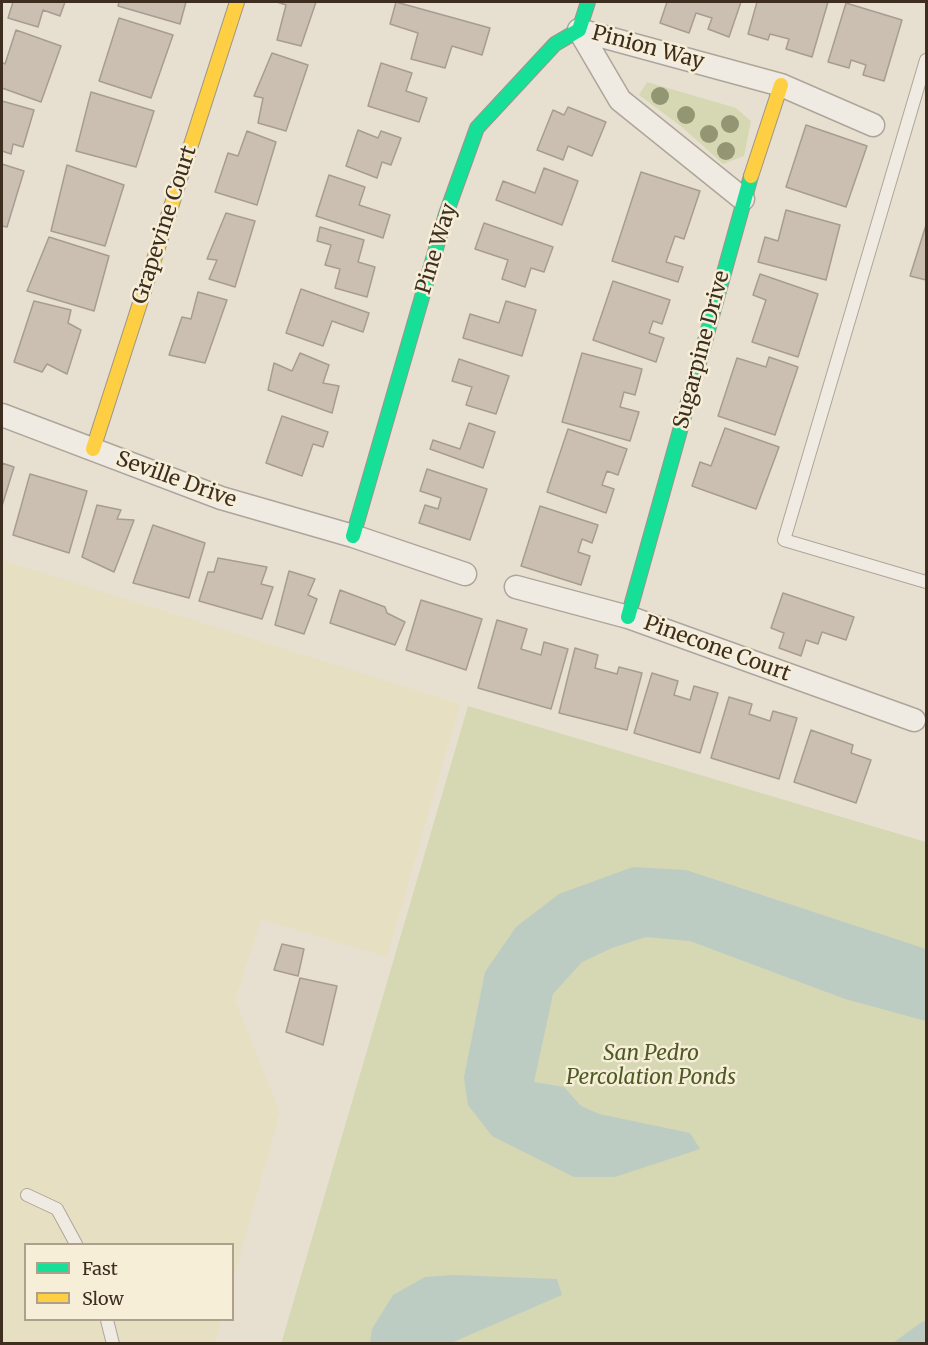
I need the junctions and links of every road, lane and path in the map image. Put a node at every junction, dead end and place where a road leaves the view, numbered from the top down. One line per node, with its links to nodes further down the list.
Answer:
1 (237, 2): 9 (street, Grapevine Court)
2 (588, 2): 3 (street)
3 (579, 30): 5 (street, Pinion Way); 7 (street, Pinion Way); 10 (street, Pine Way)
4 (927, 60): 12 (lane)
5 (781, 85): 6 (street, Pinion Way); 7 (street, Sugarpine Drive)
6 (873, 125)
7 (743, 199): 14 (street, Sugarpine Drive)
8 (2, 415): 9 (street, Seville Drive)
9 (93, 449): 10 (street, Seville Drive)
10 (353, 536): 11 (street, Seville Drive)
11 (465, 574)
12 (927, 582)
13 (516, 587): 14 (street, Pinecone Court)
14 (628, 617): 15 (street, Pinecone Court)
15 (915, 720)
16 (27, 1195): 17 (lane)
17 (75, 1243)
18 (106, 1321): 19 (lane)
19 (112, 1344)

